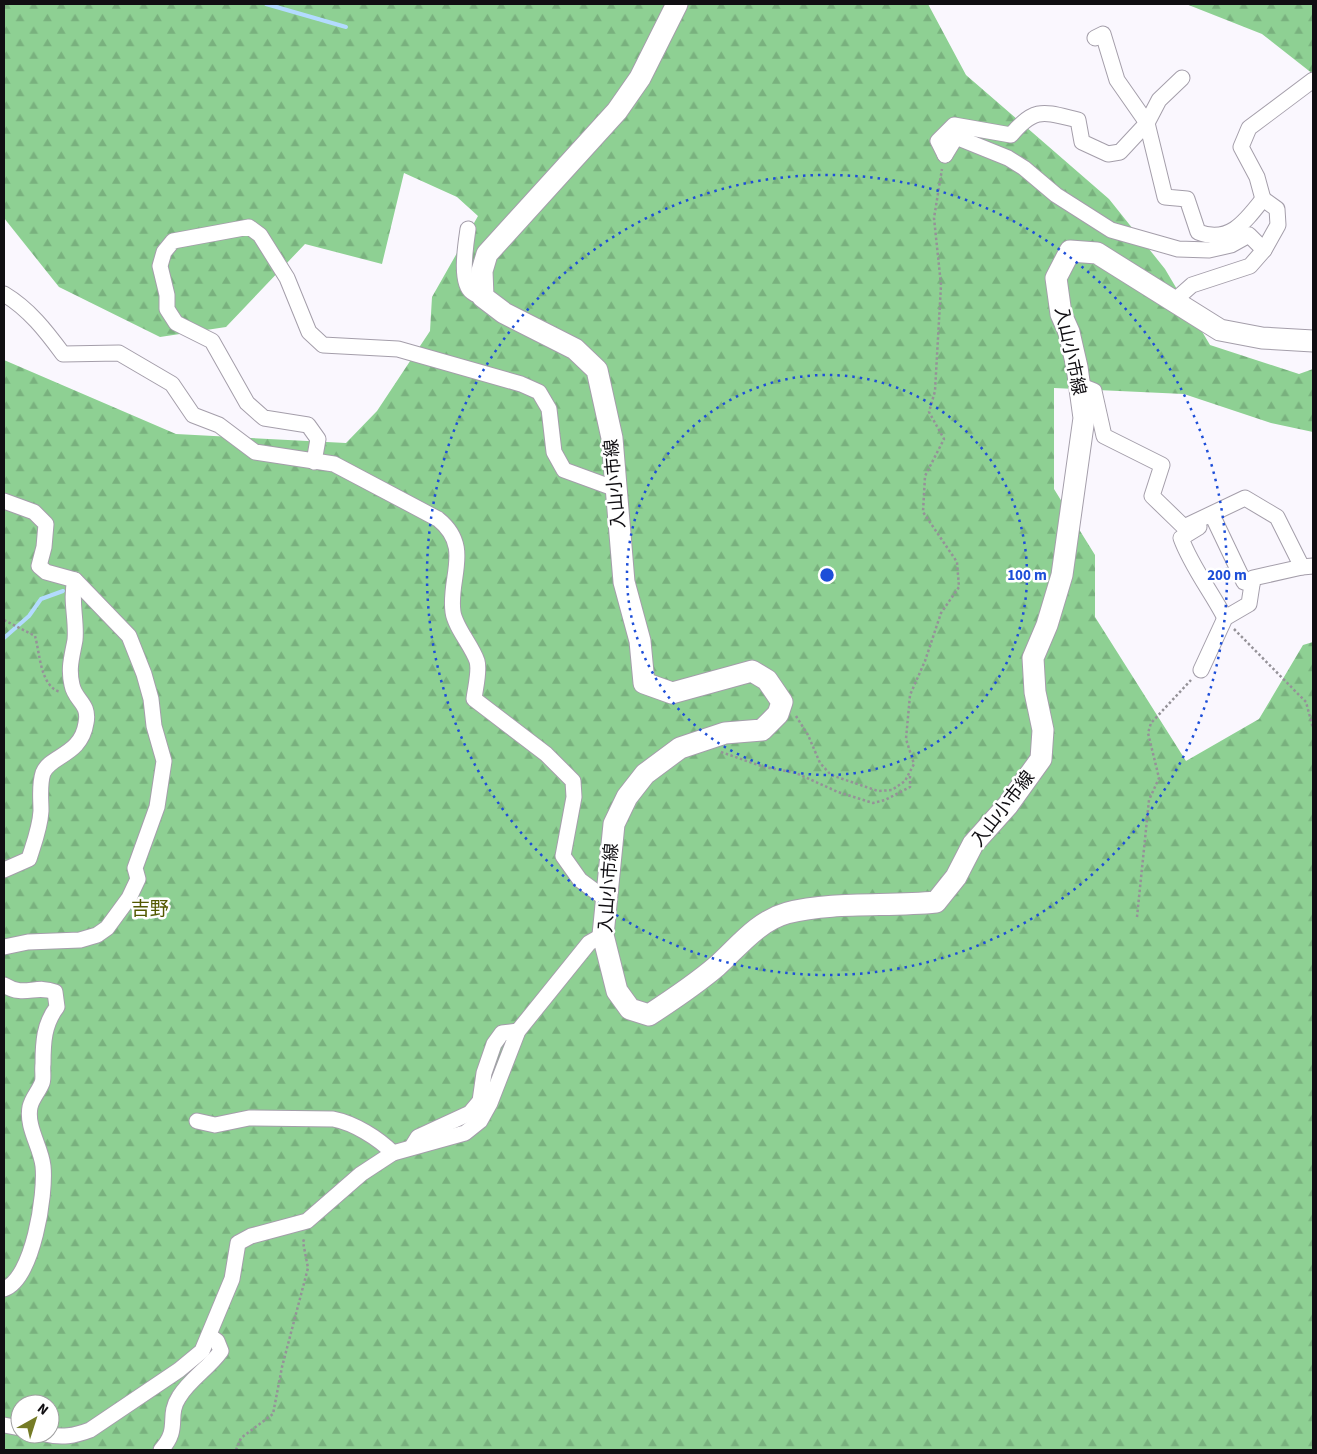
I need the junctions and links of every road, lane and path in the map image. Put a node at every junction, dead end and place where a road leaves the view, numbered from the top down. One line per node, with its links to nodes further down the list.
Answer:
1 (678, 4): 11 (main road)
2 (1095, 38): 5 (street)
3 (1182, 78): 5 (street)
4 (1313, 80): 7 (street)
5 (1147, 122): 6 (street); 7 (street)
6 (944, 155): 9 (street); 29 (path)
7 (1263, 199): 9 (street)
8 (468, 229): 11 (street)
9 (1264, 250): 12 (street)
10 (4, 294): 15 (street)
11 (483, 297): 16 (main road, 入山小市線)
12 (1175, 300): 13 (main road, 入山小市線); 14 (main road, 入山小市線)
13 (1313, 341)
14 (1079, 385): 18 (street); 33 (main road, 入山小市線)
15 (314, 462): 16 (street); 31 (street)
16 (616, 489): 26 (main road, 入山小市線)
17 (4, 501): 20 (street)
18 (1212, 516): 19 (street); 21 (street); 22 (street)
19 (1307, 566): 21 (street)
20 (75, 580): 25 (street); 34 (street)
21 (1252, 584): 22 (street)
22 (1225, 618): 24 (street); 27 (path)
23 (4, 620): 25 (path)
24 (1201, 670): 32 (path)
25 (72, 688): 30 (street)
26 (778, 714): 29 (path); 31 (main road, 入山小市線)
27 (1313, 728)
28 (720, 752): 29 (path)
29 (910, 772)
30 (4, 870)
31 (607, 900): 33 (main road, 入山小市線)
32 (1138, 917)
33 (603, 935): 37 (street)
34 (4, 947)
35 (4, 986): 39 (street)
36 (197, 1122): 37 (street)
37 (393, 1153): 38 (street)
38 (313, 1215): 40 (street); 43 (path)
39 (4, 1289)
40 (210, 1336): 41 (street); 42 (street)
41 (60, 1437)
42 (161, 1450)
43 (236, 1450)

